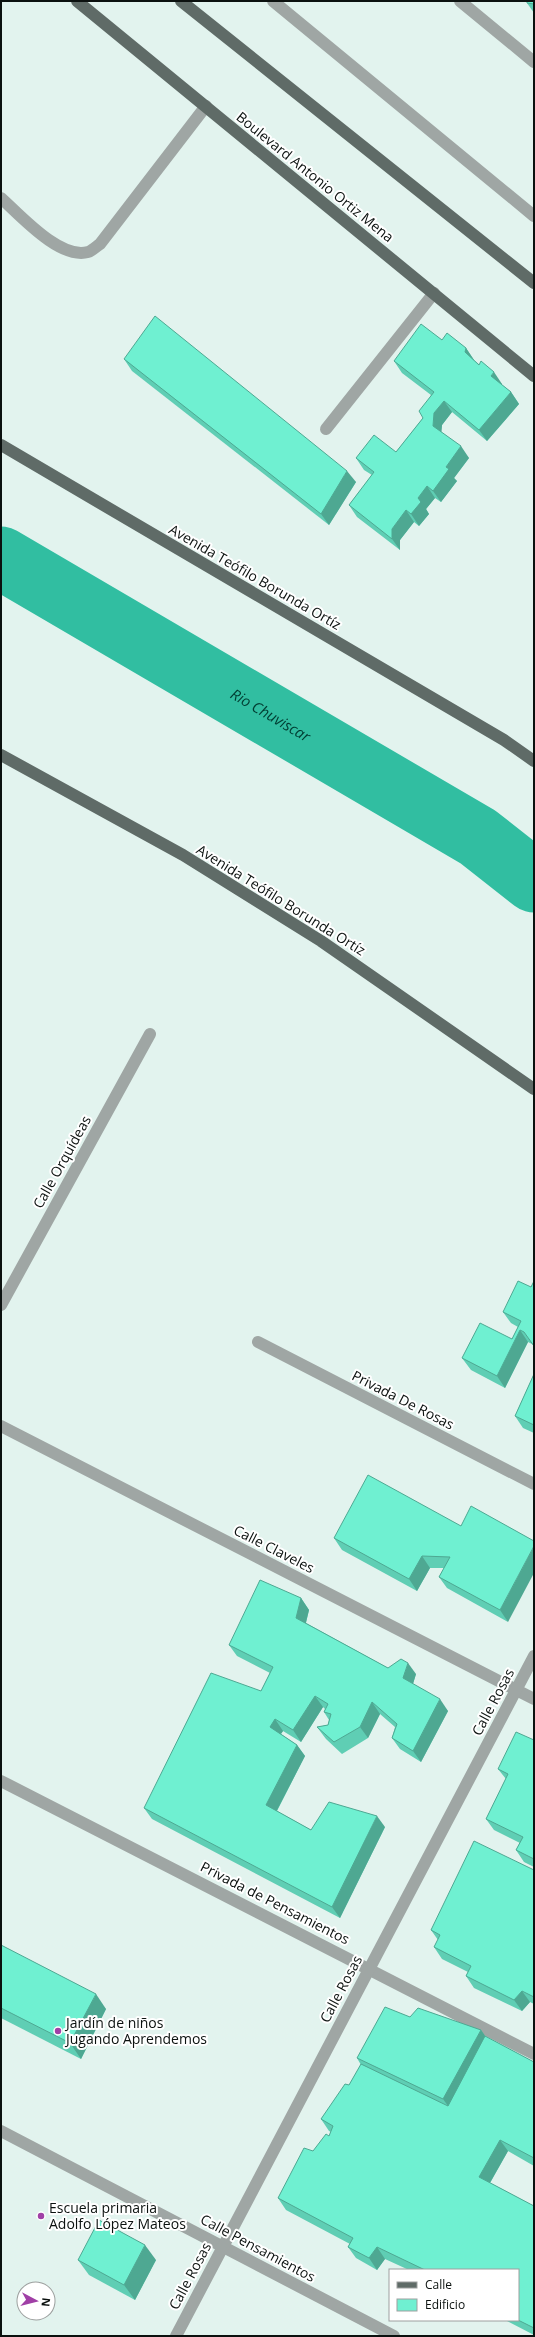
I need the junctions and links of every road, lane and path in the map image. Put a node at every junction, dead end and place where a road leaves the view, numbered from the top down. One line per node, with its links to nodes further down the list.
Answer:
1 (77, 1): 6 (main road, Boulevard Antonio Ortiz Mena)
2 (181, 1): 9 (main road)
3 (273, 1): 8 (street)
4 (460, 1): 5 (street)
5 (534, 62)
6 (206, 106): 7 (street); 10 (main road, Boulevard Antonio Ortiz Mena)
7 (1, 198)
8 (534, 216)
9 (534, 283)
10 (434, 293): 11 (main road, Boulevard Antonio Ortiz Mena); 12 (street)
11 (534, 376)
12 (326, 429)
13 (1, 445): 15 (main road, Avenida Teófilo Borunda Ortíz)
14 (1, 755): 17 (main road, Avenida Teófilo Borunda Ortíz)
15 (534, 761)
16 (150, 1034): 18 (street, Calle Orquídeas)
17 (534, 1089)
18 (1, 1305)
19 (258, 1342): 21 (street, Privada De Rosas)
20 (1, 1426): 23 (street, Calle Claveles)
21 (534, 1484)
22 (534, 1656): 23 (street, Calle Rosas)
23 (516, 1690): 24 (street, Calle Claveles); 26 (street, Calle Rosas)
24 (534, 1699)
25 (1, 1781): 26 (street, Privada de Pensamientos)
26 (369, 1968): 27 (street, Privada de Pensamientos); 29 (street, Calle Rosas)
27 (534, 2054)
28 (1, 2131): 29 (street, Calle Pensamientos)
29 (223, 2246): 30 (street, Calle Rosas); 31 (street, Calle Pensamientos)
30 (176, 2336)
31 (394, 2336)

